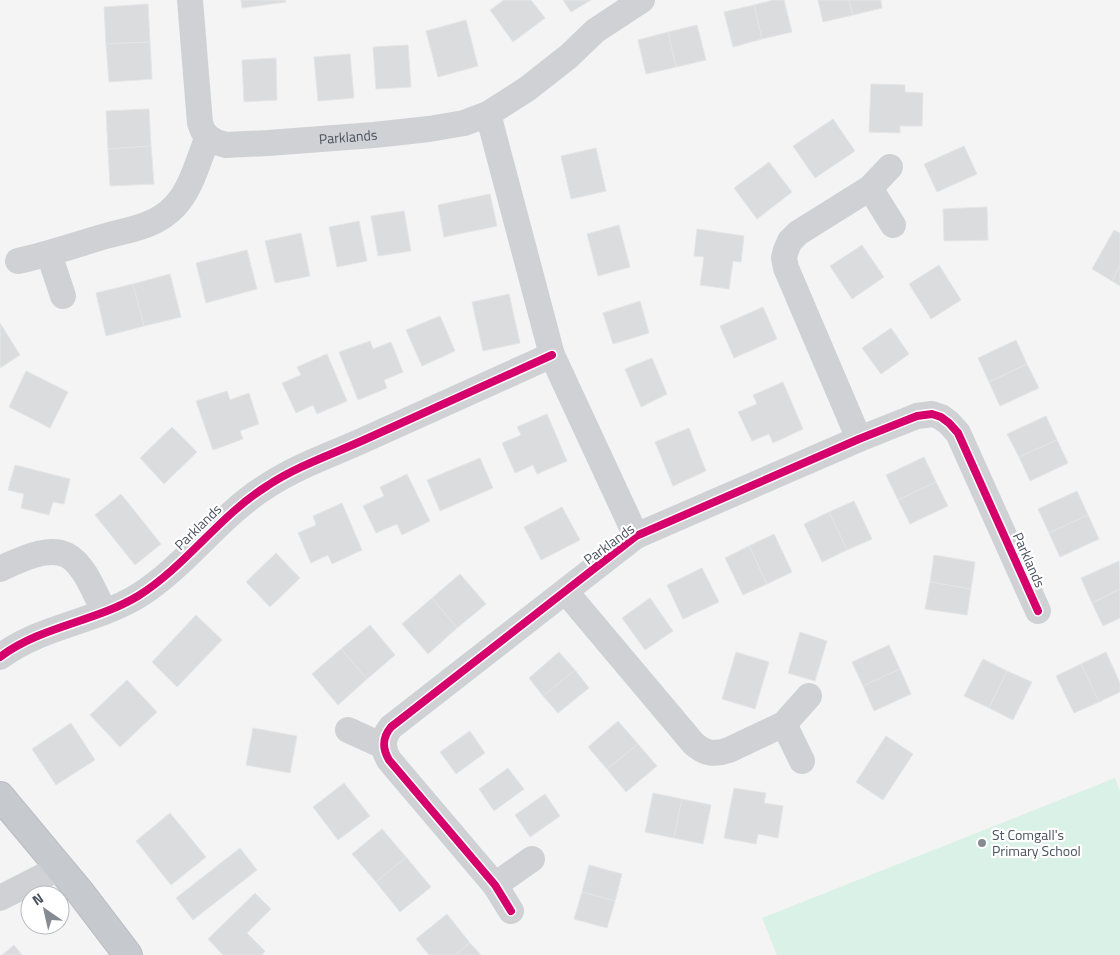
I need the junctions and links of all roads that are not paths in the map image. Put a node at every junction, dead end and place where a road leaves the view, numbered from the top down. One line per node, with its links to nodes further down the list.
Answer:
1 (190, 0): 4 (street)
2 (642, 0): 3 (street, Parklands)
3 (488, 114): 4 (street, Parklands); 11 (street, Parklands)
4 (208, 137): 8 (street)
5 (890, 167): 6 (street)
6 (870, 188): 7 (street); 12 (street)
7 (893, 225)
8 (49, 254): 9 (street); 10 (street)
9 (18, 261)
10 (63, 296)
11 (552, 355): 13 (street, Parklands); 17 (street, Parklands)
12 (859, 439): 13 (street, Parklands); 16 (street, Parklands)
13 (636, 536): 15 (street, Parklands)
14 (0, 569): 17 (street)
15 (566, 592): 20 (street); 22 (street, Parklands)
16 (1038, 611)
17 (104, 612): 18 (street, Parklands)
18 (0, 657)
19 (809, 696): 20 (street)
20 (784, 724): 23 (street)
21 (348, 730): 22 (street)
22 (384, 746): 27 (street)
23 (802, 760)
24 (0, 796): 26 (highway)
25 (532, 858): 27 (street)
26 (59, 868): 28 (street); 30 (highway)
27 (494, 885): 29 (street)
28 (0, 898)
29 (511, 911)
30 (128, 955)

